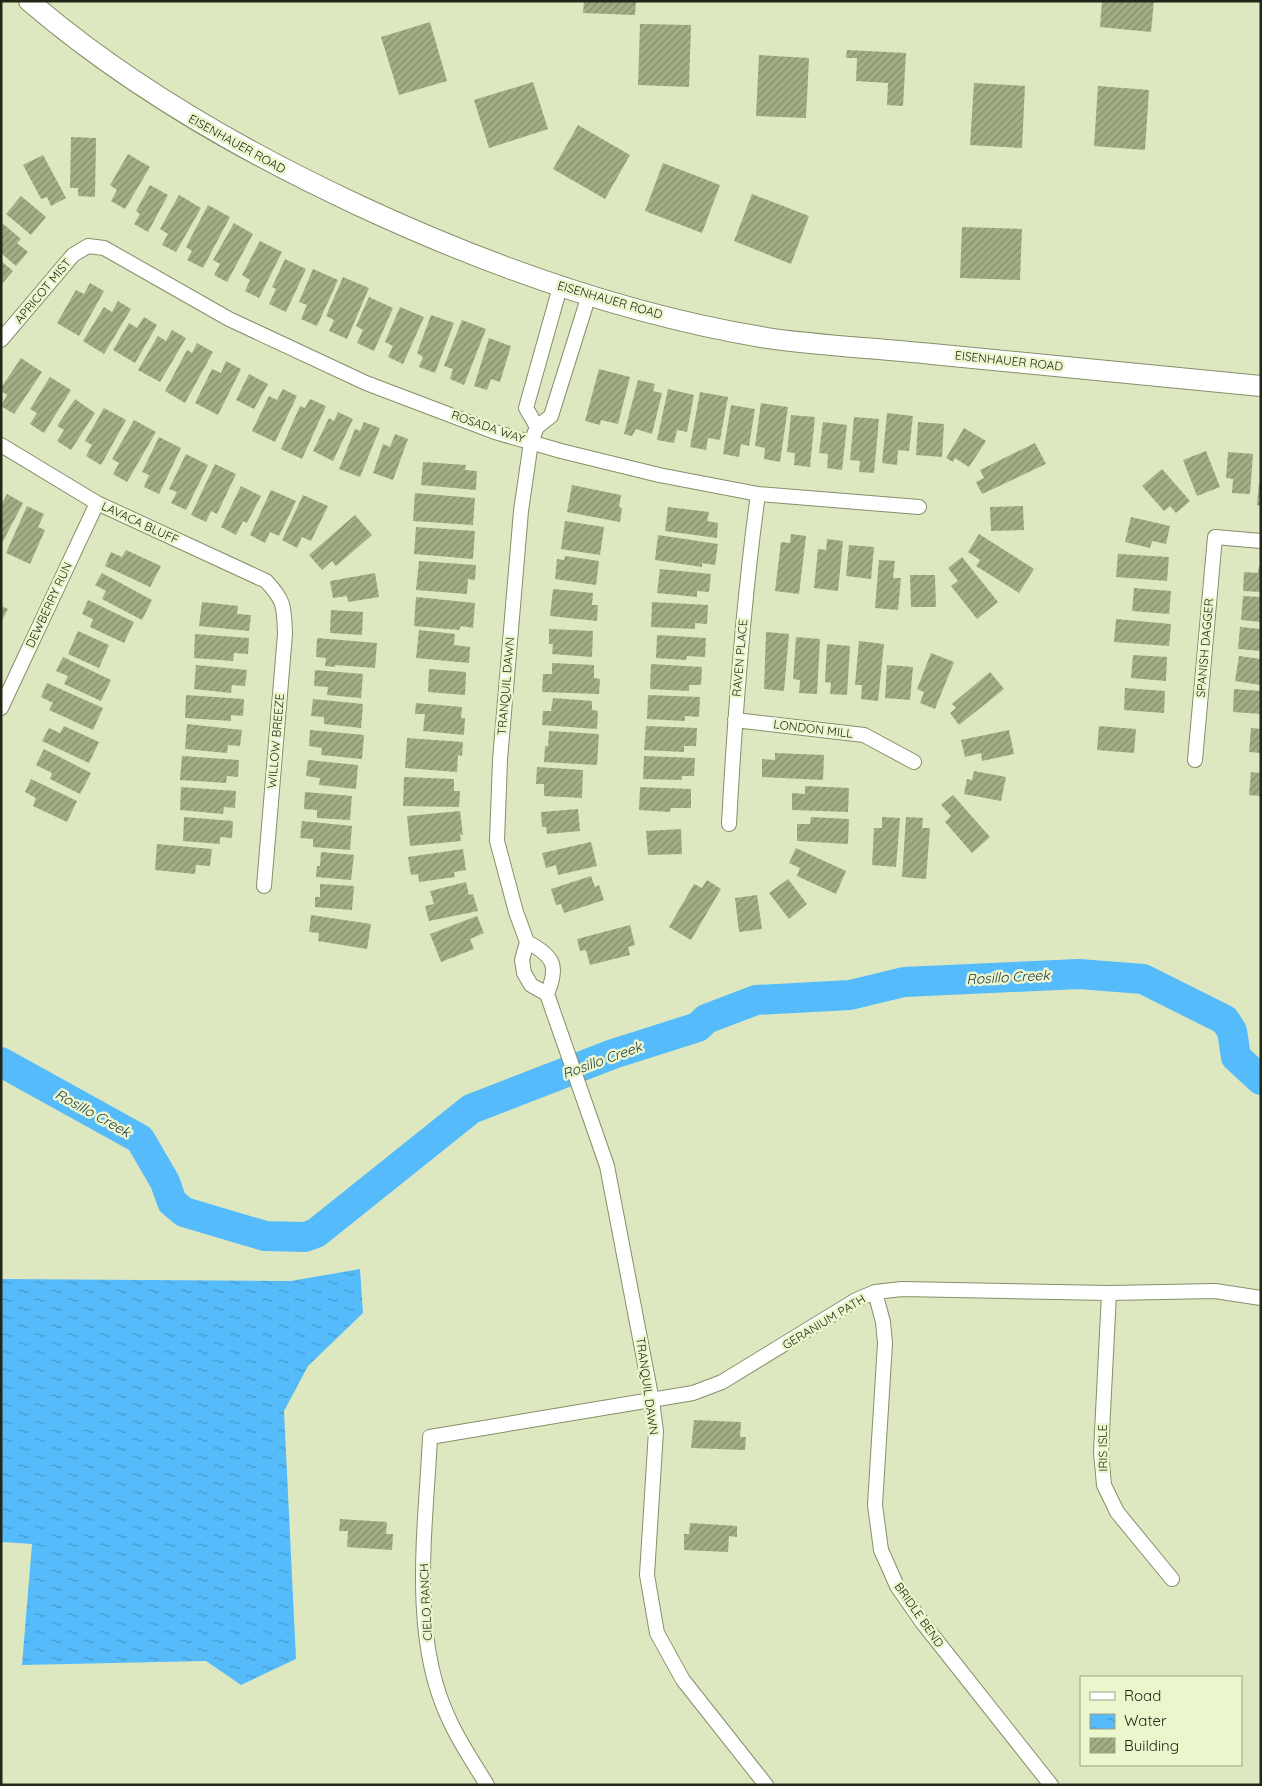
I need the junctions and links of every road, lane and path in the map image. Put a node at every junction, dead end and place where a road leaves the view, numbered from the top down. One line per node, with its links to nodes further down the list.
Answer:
1 (29, 1): 3 (main road, EISENHAUER ROAD)
2 (88, 246): 5 (street, APRICOT MIST); 8 (street, ROSADA WAY)
3 (560, 287): 4 (main road, EISENHAUER ROAD); 7 (street)
4 (589, 295): 6 (main road, EISENHAUER ROAD); 7 (street, TRANQUIL DAWN)
5 (1, 340)
6 (1261, 386)
7 (537, 427): 8 (street, TRANQUIL DAWN)
8 (531, 442): 10 (street, ROSADA WAY); 21 (street, TRANQUIL DAWN)
9 (1, 445): 11 (street, LAVACA BLUFF)
10 (758, 494): 12 (street, ROSADA WAY); 16 (street, RAVEN PLACE)
11 (97, 503): 14 (street, LAVACA BLUFF); 15 (street, DEWBERRY RUN)
12 (919, 508)
13 (1261, 541): 17 (street, SPANISH DAGGER)
14 (280, 596): 20 (street, WILLOW BREEZE)
15 (1, 708)
16 (734, 720): 18 (street, LONDON MILL); 19 (street, RAVEN PLACE)
17 (1195, 760)
18 (914, 762)
19 (729, 824)
20 (264, 886)
21 (527, 942): 22 (street, TRANQUIL DAWN); 22 (street)
22 (547, 994): 26 (street, TRANQUIL DAWN)
23 (875, 1292): 24 (street, GERANIUM PATH); 26 (street, GERANIUM PATH); 31 (street, BRIDLE BEND)
24 (1109, 1294): 25 (street, GERANIUM PATH); 28 (street, IRIS ISLE)
25 (1261, 1298)
26 (652, 1401): 27 (street, GERANIUM PATH); 30 (street, TRANQUIL DAWN)
27 (430, 1437): 29 (street, CIELO RANCH)
28 (1172, 1580)
29 (487, 1785)
30 (766, 1785)
31 (1052, 1785)

